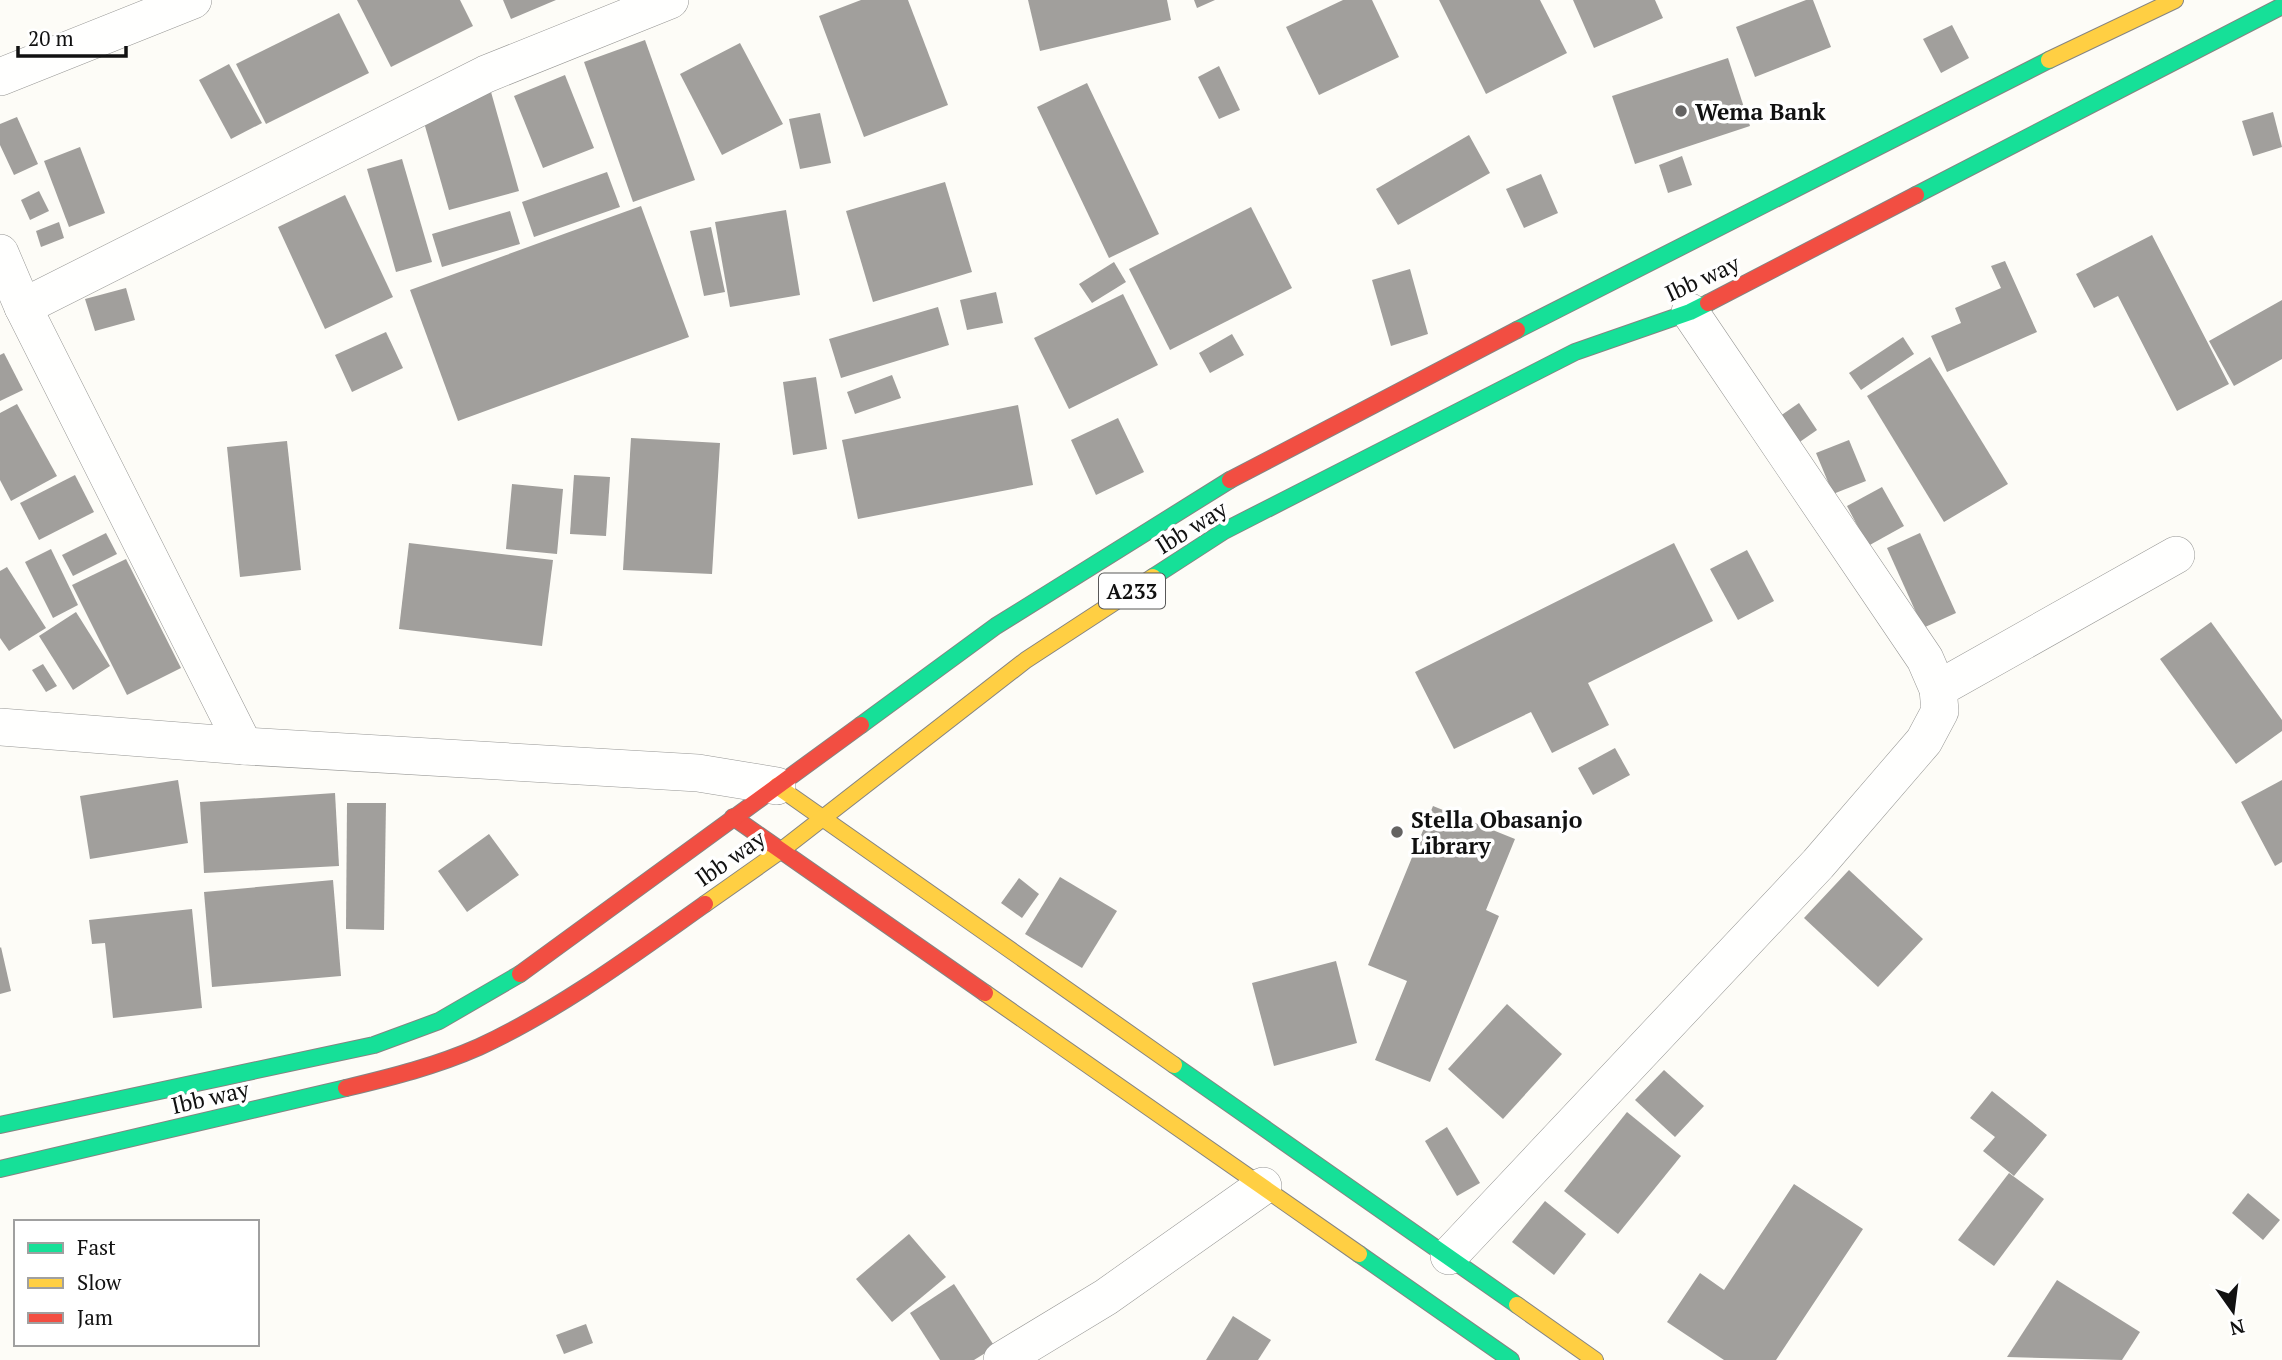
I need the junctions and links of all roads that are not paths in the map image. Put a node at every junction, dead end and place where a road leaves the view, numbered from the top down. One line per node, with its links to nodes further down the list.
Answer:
1 (193, 0): 5 (street)
2 (670, 0): 7 (street)
3 (2175, 0): 14 (main road, A233)
4 (2282, 6): 8 (main road, Ibb way / A233)
5 (0, 77)
6 (0, 253): 7 (street)
7 (23, 307): 12 (street)
8 (1690, 312): 10 (street); 16 (main road, Ibb way / A233)
9 (2176, 555): 10 (street)
10 (1938, 689): 21 (street)
11 (0, 727): 12 (street)
12 (244, 746): 13 (street)
13 (698, 773): 14 (street); 15 (street)
14 (778, 786): 15 (main road, A233); 16 (main road)
15 (733, 817): 17 (main road); 18 (main road, A233)
16 (820, 817): 17 (main road, Ibb way / A233); 21 (main road)
17 (783, 849): 19 (main road, Ibb way / A233); 20 (main road)
18 (0, 1125)
19 (0, 1169)
20 (1263, 1186): 22 (street); 23 (main road)
21 (1449, 1256): 24 (main road)
22 (1002, 1360)
23 (1511, 1360)
24 (1595, 1360)

